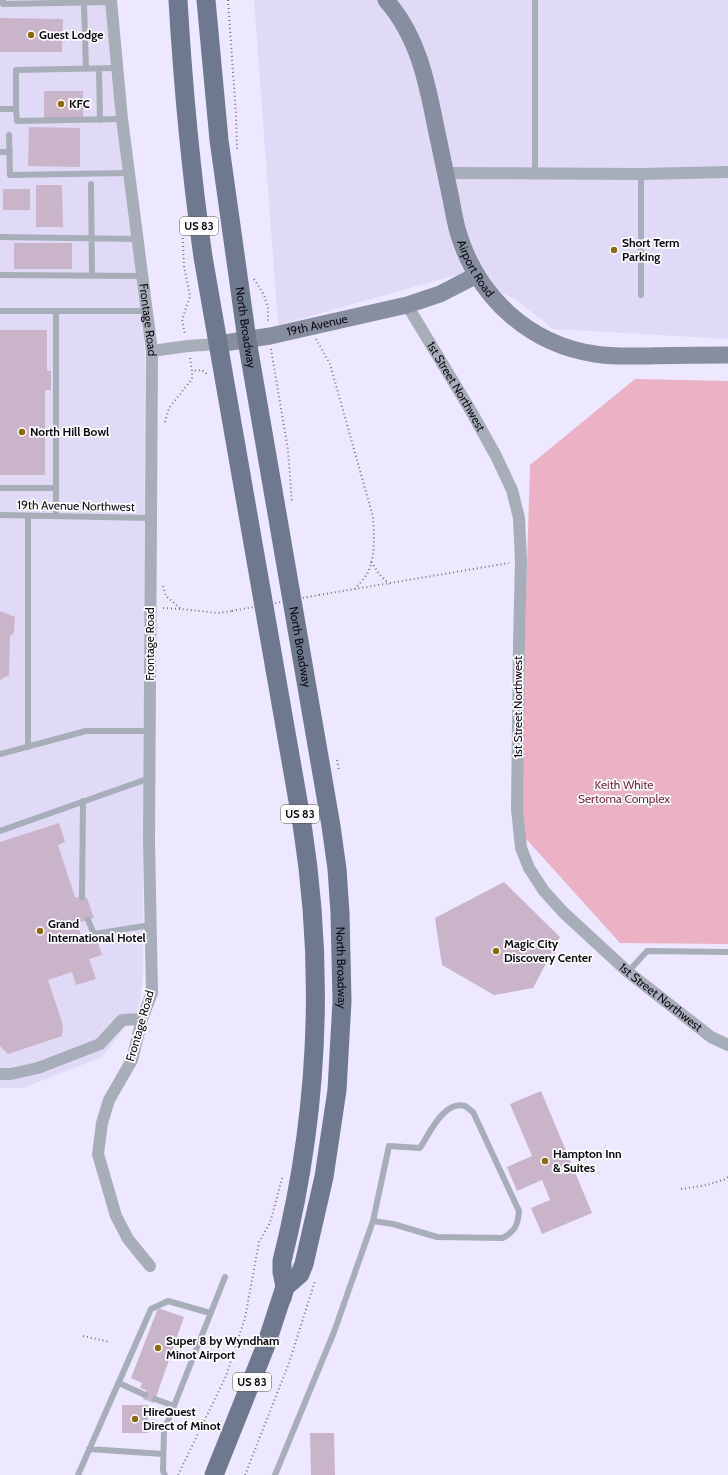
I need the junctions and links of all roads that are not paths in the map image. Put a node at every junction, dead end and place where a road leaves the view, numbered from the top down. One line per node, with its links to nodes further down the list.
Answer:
1 (3, 0): 7 (lane)
2 (178, 0): 39 (main road, US 83)
3 (206, 0): 38 (main road, North Broadway / US 83)
4 (386, 0): 22 (street, Airport Road)
5 (535, 0): 23 (lane)
6 (111, 1): 8 (lane); 11 (street, Frontage Road)
7 (71, 2): 9 (lane)
8 (96, 2): 9 (lane)
9 (84, 4): 12 (lane)
10 (99, 68): 11 (lane); 12 (lane); 16 (lane)
11 (117, 68): 15 (street, Frontage Road)
12 (86, 69): 13 (lane)
13 (16, 108): 14 (lane); 16 (lane)
14 (0, 109)
15 (122, 119): 16 (lane); 21 (street, Frontage Road)
16 (100, 120)
17 (9, 135): 19 (lane)
18 (0, 152): 19 (lane)
19 (10, 152): 21 (lane)
20 (728, 172): 24 (street)
21 (129, 173): 28 (street, Frontage Road)
22 (445, 173): 23 (street); 30 (street, Airport Road)
23 (535, 174): 24 (street)
24 (640, 174): 33 (lane)
25 (91, 184): 27 (lane)
26 (0, 237): 27 (lane)
27 (92, 238): 28 (lane); 31 (lane)
28 (138, 239): 32 (street, Frontage Road)
29 (0, 275): 31 (lane)
30 (477, 275): 34 (street, 19th Avenue); 41 (street, Airport Road)
31 (92, 276): 32 (lane)
32 (143, 276): 37 (street, Frontage Road)
33 (641, 295)
34 (407, 305): 38 (street, 19th Avenue); 58 (street, 1st Street Northwest)
35 (0, 310): 36 (lane)
36 (56, 311): 37 (lane); 43 (lane)
37 (147, 311): 40 (street, Frontage Road)
38 (247, 340): 39 (street, 19th Avenue); 65 (main road, North Broadway / US 83)
39 (218, 344): 40 (street, 19th Avenue); 65 (main road, US 83)
40 (152, 351): 47 (street, Frontage Road)
41 (728, 355)
42 (0, 488): 43 (lane)
43 (56, 488): 46 (lane)
44 (0, 515): 45 (lane, 19th Avenue Northwest)
45 (28, 516): 46 (lane, 19th Avenue Northwest); 49 (lane)
46 (56, 516): 47 (lane, 19th Avenue Northwest)
47 (151, 518): 48 (street, Frontage Road)
48 (150, 731): 49 (lane); 51 (street, Frontage Road)
49 (28, 747): 50 (lane)
50 (0, 754)
51 (150, 778): 52 (lane); 56 (street, Frontage Road)
52 (83, 801): 53 (lane); 54 (lane)
53 (0, 830)
54 (82, 898)
55 (88, 920): 56 (lane)
56 (151, 925): 59 (street, Frontage Road)
57 (728, 952): 58 (lane)
58 (628, 972): 60 (street, 1st Street Northwest)
59 (142, 1019): 61 (street); 63 (street, Frontage Road)
60 (728, 1045)
61 (0, 1074)
62 (373, 1221): 62 (lane); 76 (lane)
63 (150, 1266)
64 (225, 1277): 66 (lane)
65 (285, 1287): 75 (main road, US 83)
66 (210, 1313): 67 (lane); 70 (lane)
67 (119, 1383): 68 (lane); 71 (lane)
68 (145, 1395)
69 (155, 1399): 70 (lane)
70 (174, 1406): 72 (lane)
71 (90, 1449): 72 (lane); 73 (lane)
72 (163, 1454): 74 (lane)
73 (78, 1475)
74 (165, 1475)
75 (214, 1475)
76 (275, 1475)

